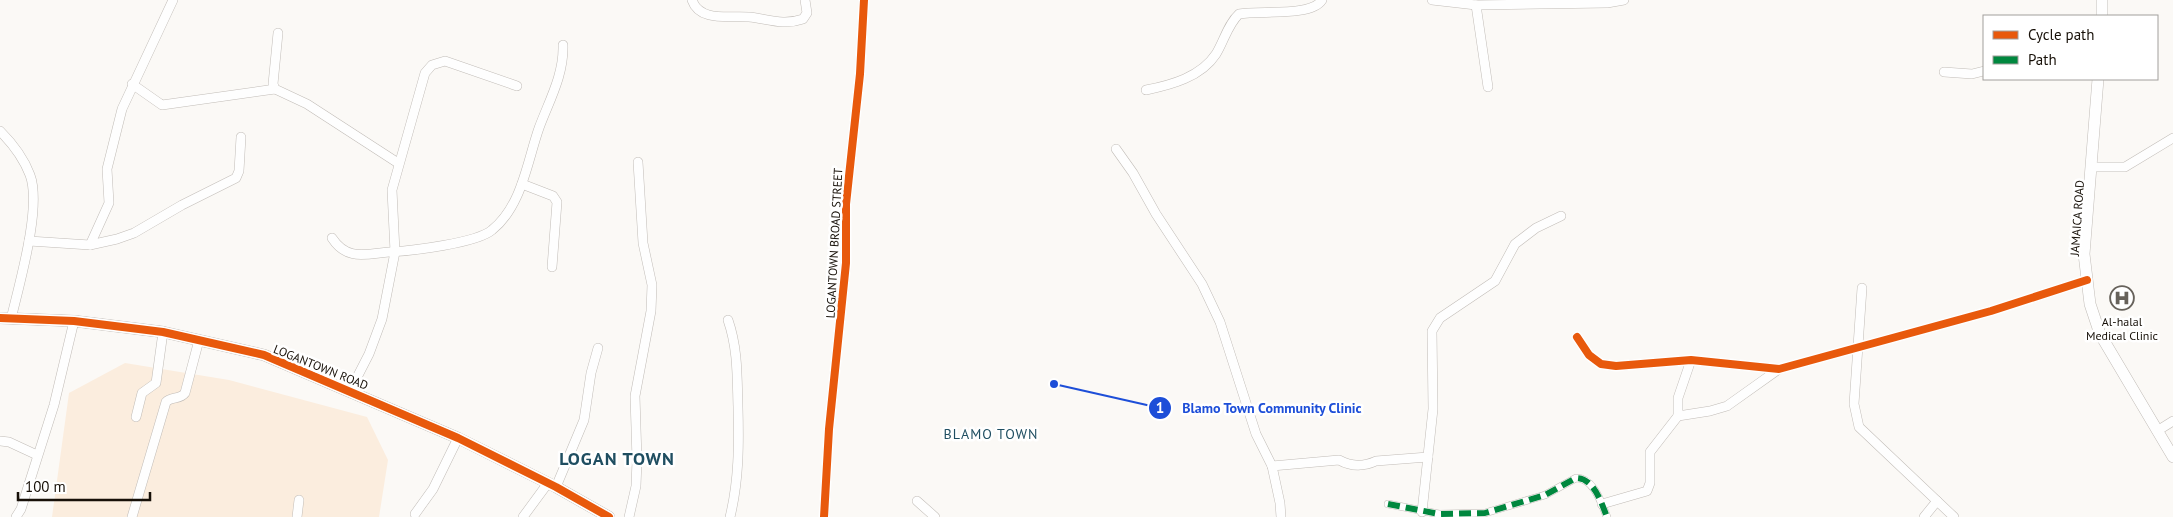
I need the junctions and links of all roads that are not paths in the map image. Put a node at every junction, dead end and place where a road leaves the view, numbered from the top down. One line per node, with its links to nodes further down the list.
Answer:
1 (173, 0): 16 (street)
2 (692, 0): 3 (street)
3 (805, 0)
4 (864, 0): 73 (street, LOGANTOWN BROAD STREET)
5 (1322, 0): 20 (street)
6 (1432, 0): 9 (street)
7 (1624, 0): 9 (street)
8 (2102, 0): 10 (street)
9 (1476, 4): 18 (street)
10 (2102, 15)
11 (278, 33): 19 (street)
12 (563, 45): 28 (street)
13 (1983, 70): 14 (street)
14 (1944, 72)
15 (2098, 80): 27 (street, JAMAICA ROAD)
16 (132, 84): 19 (street); 32 (street)
17 (516, 86): 26 (street)
18 (1488, 87)
19 (275, 88): 26 (street)
20 (1146, 90)
21 (0, 131): 31 (street)
22 (241, 137): 32 (street)
23 (2173, 138): 27 (street)
24 (1116, 148): 57 (street)
25 (638, 162): 71 (street)
26 (398, 163): 33 (street)
27 (2092, 167): 35 (street, JAMAICA ROAD)
28 (522, 184): 33 (street); 34 (street)
29 (1560, 216): 55 (street)
30 (332, 238): 33 (street)
31 (29, 241): 32 (street); 37 (street)
32 (90, 245)
33 (394, 252): 47 (street)
34 (552, 267)
35 (2086, 280): 43 (street); 51 (street, JAMAICA ROAD)
36 (1862, 288): 43 (street)
37 (6, 318): 39 (street, LOGANTOWN ROAD)
38 (728, 320): 72 (street)
39 (74, 322): 40 (street, LOGANTOWN ROAD); 54 (street)
40 (163, 332): 42 (street, LOGANTOWN ROAD); 49 (street)
41 (1577, 337): 45 (street)
42 (199, 340): 47 (street, LOGANTOWN ROAD); 67 (street)
43 (1857, 346): 46 (street); 61 (street)
44 (598, 348): 58 (street)
45 (1691, 360): 46 (street); 48 (street)
46 (1779, 369): 48 (street)
47 (350, 391): 52 (street, LOGANTOWN ROAD)
48 (1678, 416): 63 (street)
49 (136, 417)
50 (2173, 421): 51 (street)
51 (2156, 431): 56 (street, JAMAICA ROAD)
52 (458, 438): 58 (street, LOGANTOWN ROAD); 65 (street)
53 (0, 441): 54 (street)
54 (37, 455): 66 (street)
55 (1428, 457): 57 (street); 64 (street)
56 (2173, 457)
57 (1272, 466): 75 (street)
58 (552, 485): 69 (street); 70 (street, LOGANTOWN ROAD)
59 (299, 500): 68 (street)
60 (917, 501): 74 (street)
61 (1937, 501): 77 (street); 78 (street)
62 (1388, 504): 64 (street)
63 (1602, 504): 64 (street); 76 (street)
64 (1422, 512)
65 (415, 514)
66 (16, 517)
67 (132, 517)
68 (297, 517)
69 (523, 517)
70 (609, 517)
71 (629, 517)
72 (730, 517)
73 (824, 517)
74 (935, 517)
75 (1281, 517)
76 (1607, 517)
77 (1924, 517)
78 (1954, 517)

